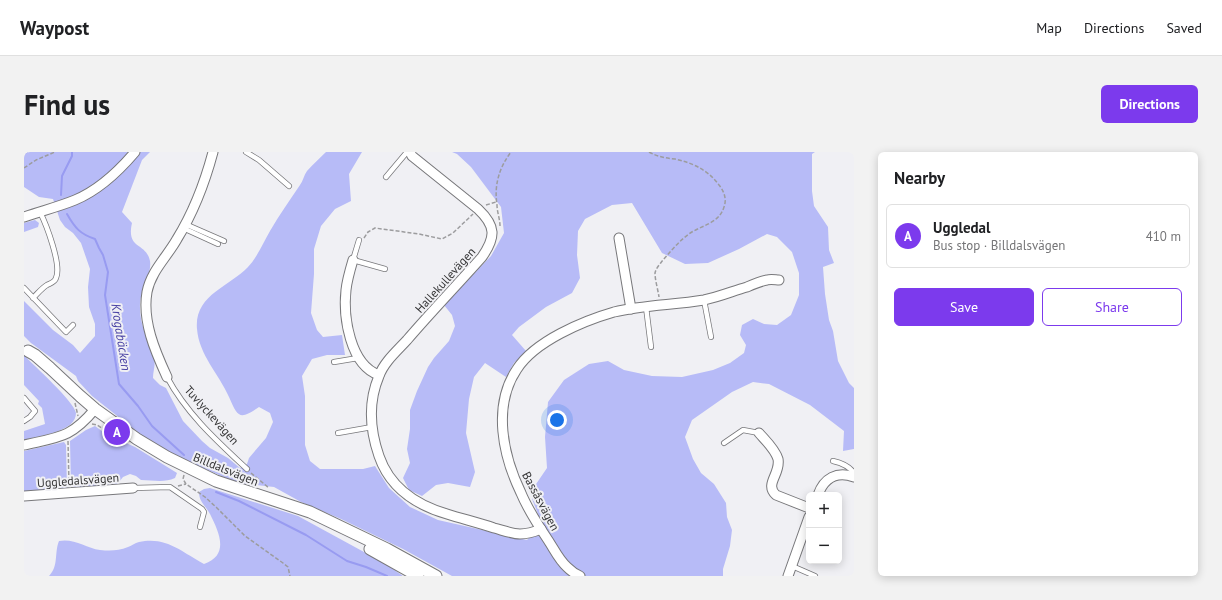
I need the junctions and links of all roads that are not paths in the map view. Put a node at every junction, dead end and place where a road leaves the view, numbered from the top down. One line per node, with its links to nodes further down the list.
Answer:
1 (135, 152): 8 (street)
2 (213, 152): 10 (street, Tuvlyckevägen)
3 (246, 152): 7 (lane)
4 (407, 152): 6 (lane)
5 (410, 152): 29 (street, Hallekullevägen)
6 (386, 177)
7 (289, 186)
8 (40, 212): 9 (street); 19 (lane)
9 (24, 217)
10 (184, 226): 12 (lane); 14 (lane); 30 (street, Tuvlyckevägen)
11 (619, 238): 22 (street)
12 (224, 241)
13 (361, 241): 15 (lane)
14 (218, 244)
15 (353, 260): 16 (lane); 27 (street)
16 (385, 269)
17 (779, 280): 20 (street, Bassåsvägen)
18 (24, 288): 19 (lane)
19 (33, 298): 23 (lane)
20 (704, 300): 21 (street, Bassåsvägen); 24 (lane)
21 (646, 307): 22 (street, Bassåsvägen); 25 (lane)
22 (631, 309): 48 (street, Bassåsvägen)
23 (73, 325)
24 (711, 337)
25 (651, 347)
26 (26, 349): 32 (street, Billdalsvägen)
27 (358, 358): 28 (lane); 29 (street)
28 (334, 362)
29 (379, 375): 34 (street, Hallekullevägen)
30 (167, 377): 40 (lane, Tuvlyckevägen)
31 (24, 398): 33 (lane)
32 (93, 411): 38 (street); 50 (street, Billdalsvägen); 51 (street, Billdalsvägen)
33 (24, 421)
34 (372, 427): 35 (lane); 48 (street, Hallekullevägen)
35 (338, 433)
36 (759, 433): 37 (lane); 45 (street)
37 (724, 443)
38 (24, 445)
39 (833, 461): 41 (lane)
40 (247, 469)
41 (854, 476): 43 (street)
42 (133, 488): 44 (street, Uggledalsvägen); 47 (lane)
43 (819, 492)
44 (24, 496)
45 (806, 507)
46 (806, 526): 49 (street)
47 (200, 527)
48 (541, 529): 52 (street, Bassåsvägen)
49 (792, 566): 53 (street); 54 (lane)
50 (418, 576)
51 (436, 576)
52 (580, 576)
53 (788, 576)
54 (815, 576)

